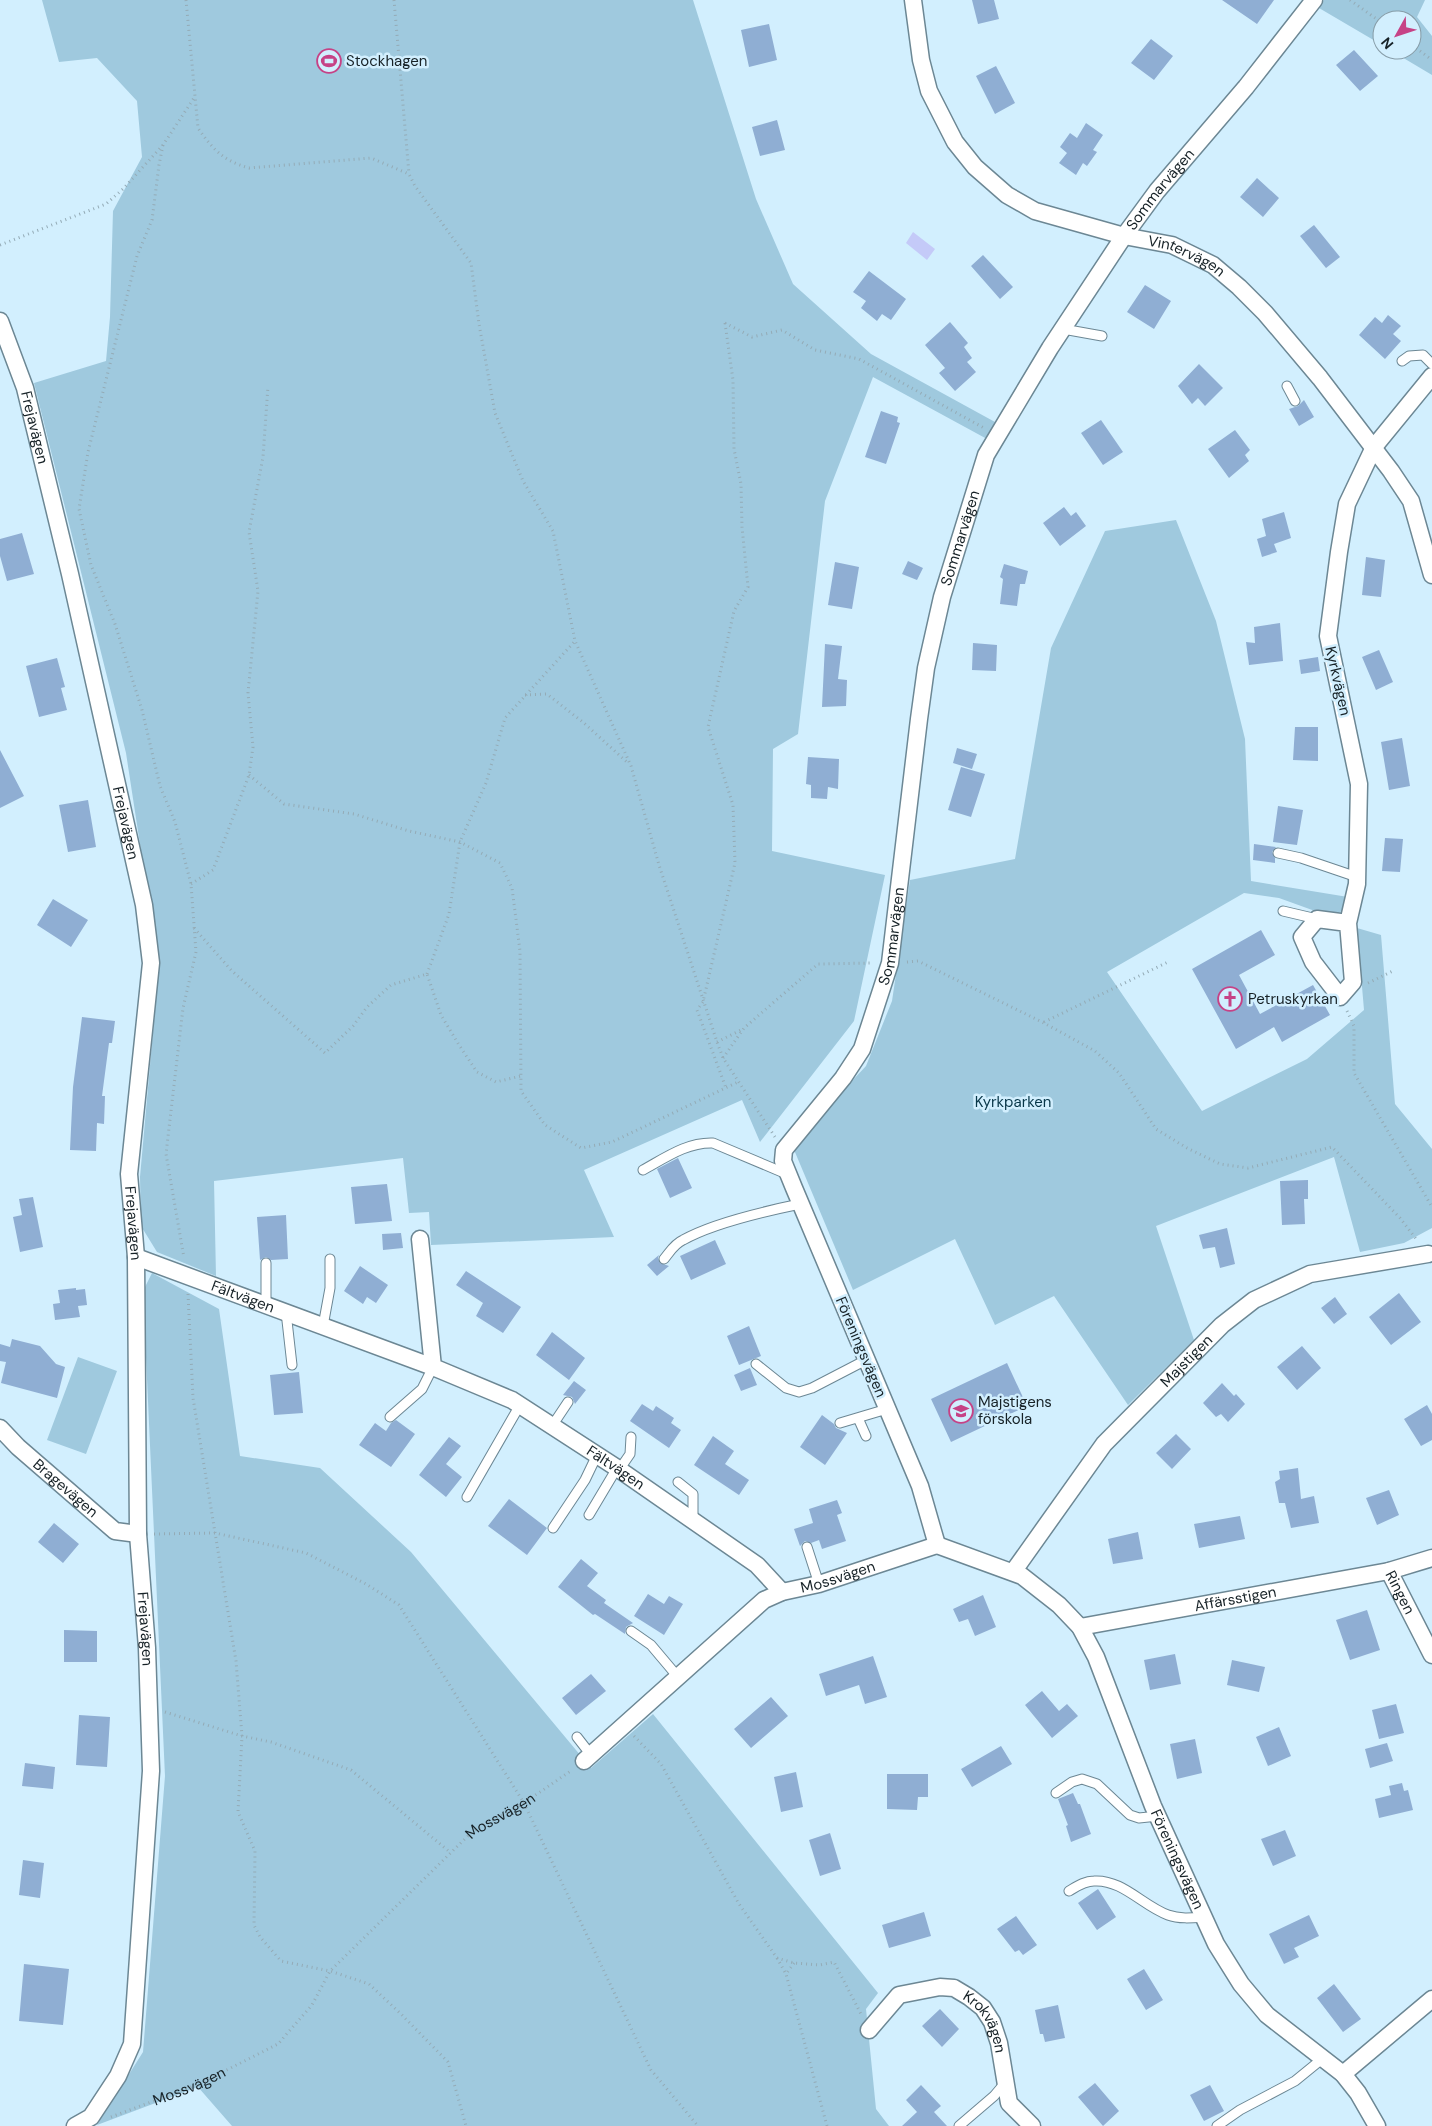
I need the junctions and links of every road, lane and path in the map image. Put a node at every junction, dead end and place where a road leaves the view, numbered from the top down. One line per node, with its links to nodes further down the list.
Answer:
1 (186, 0): 7 (path)
2 (394, 0): 9 (path)
3 (914, 0): 10 (street, Vintervägen)
4 (1314, 0): 10 (street, Sommarvägen)
5 (1350, 0): 6 (path)
6 (1372, 16)
7 (194, 97): 8 (path); 9 (path)
8 (164, 145): 11 (path); 31 (path)
9 (409, 174): 24 (path)
10 (1124, 236): 13 (street, Sommarvägen); 22 (street, Vintervägen)
11 (0, 245)
12 (0, 321): 55 (street, Frejavägen)
13 (1063, 329): 14 (lane); 21 (street, Sommarvägen)
14 (1102, 336)
15 (1402, 361): 16 (lane)
16 (1432, 364)
17 (1432, 376): 22 (street, Kyrkvägen)
18 (268, 386): 27 (path)
19 (1287, 386): 20 (lane)
20 (1296, 401)
21 (997, 436): 37 (street, Sommarvägen); 40 (path)
22 (1374, 447): 23 (street, Vintervägen); 30 (street, Kyrkvägen)
23 (1432, 575)
24 (575, 640): 25 (path); 26 (path)
25 (525, 695): 26 (path); 28 (path)
26 (631, 766): 40 (path)
27 (249, 775): 28 (path); 31 (path)
28 (460, 842): 38 (path); 45 (path)
29 (1278, 853): 30 (lane)
30 (1357, 877): 34 (street, Kyrkvägen)
31 (191, 884): 35 (path)
32 (1283, 910): 33 (lane)
33 (1317, 919): 34 (street); 39 (street)
34 (1348, 923): 39 (street, Kyrkvägen)
35 (194, 927): 38 (path); 59 (path)
36 (1170, 961): 41 (path)
37 (890, 963): 41 (path); 42 (path); 48 (street, Sommarvägen)
38 (427, 974): 45 (path)
39 (1340, 997): 52 (path)
40 (703, 1002): 43 (path); 47 (path)
41 (1044, 1023): 54 (path)
42 (744, 1028): 43 (path); 44 (path)
43 (717, 1042): 44 (path)
44 (723, 1058): 46 (path)
45 (521, 1076): 47 (path)
46 (738, 1082): 47 (path); 48 (path)
47 (726, 1088)
48 (784, 1150): 50 (street, Föreningsvägen)
49 (643, 1170): 50 (lane)
50 (789, 1175): 51 (street, Föreningsvägen)
51 (800, 1204): 57 (lane); 63 (street, Föreningsvägen)
52 (1432, 1207)
53 (420, 1239): 66 (street)
54 (1431, 1255): 90 (street, Majstigen)
55 (136, 1257): 59 (street, Fältvägen); 85 (street, Frejavägen)
56 (330, 1259): 62 (lane)
57 (664, 1259)
58 (266, 1263): 60 (lane)
59 (187, 1276): 60 (street, Fältvägen); 84 (path)
60 (266, 1305): 61 (street, Fältvägen)
61 (286, 1312): 62 (street, Fältvägen); 65 (lane)
62 (322, 1326): 66 (street, Fältvägen)
63 (866, 1360): 64 (lane); 69 (street, Föreningsvägen)
64 (756, 1364)
65 (292, 1365)
66 (433, 1367): 68 (street, Fältvägen); 70 (lane)
67 (568, 1402): 73 (lane)
68 (520, 1405): 73 (street, Fältvägen); 80 (lane)
69 (887, 1409): 71 (lane); 86 (street, Föreningsvägen)
70 (390, 1417)
71 (858, 1418): 72 (lane); 75 (lane)
72 (840, 1423)
73 (552, 1426): 77 (street, Fältvägen)
74 (0, 1428): 85 (street, Bragevägen)
75 (866, 1436)
76 (631, 1437): 78 (lane)
77 (597, 1455): 78 (street, Fältvägen); 83 (lane)
78 (618, 1469): 81 (lane); 82 (street, Fältvägen)
79 (678, 1482): 82 (lane)
80 (467, 1497)
81 (589, 1515)
82 (693, 1520): 92 (street, Fältvägen)
83 (553, 1528)
84 (215, 1533): 85 (path); 99 (path); 103 (path)
85 (138, 1534): 97 (street, Frejavägen)
86 (937, 1545): 90 (street, Föreningsvägen); 91 (street, Mossvägen)
87 (807, 1547): 91 (lane)
88 (1432, 1558): 89 (street, Ringen)
89 (1389, 1571): 93 (street, Affärsstigen); 95 (street, Ringen)
90 (1013, 1572): 93 (street, Föreningsvägen)
91 (820, 1584): 92 (street, Mossvägen)
92 (782, 1592): 96 (street, Mossvägen)
93 (1080, 1627): 104 (street, Föreningsvägen)
94 (631, 1631): 96 (lane)
95 (1432, 1655)
96 (678, 1677): 98 (street, Mossvägen)
97 (149, 1707): 99 (path); 117 (street, Frejavägen)
98 (624, 1726): 101 (street, Mossvägen); 108 (path)
99 (242, 1736): 105 (path); 110 (path)
100 (577, 1737): 101 (lane)
101 (588, 1758): 103 (path, Mossvägen)
102 (1056, 1793): 104 (lane)
103 (524, 1803): 105 (path, Mossvägen); 120 (path)
104 (1158, 1816): 107 (street, Föreningsvägen)
105 (451, 1853): 110 (path, Mossvägen)
106 (1068, 1891): 107 (lane)
107 (1203, 1916): 114 (street, Föreningsvägen)
108 (777, 1958): 109 (path); 111 (path)
109 (794, 1963): 111 (path); 113 (path)
110 (330, 1970): 117 (path, Mossvägen); 119 (path)
111 (786, 1974): 121 (path)
112 (1432, 1999): 115 (street)
113 (869, 2030): 116 (street, Krokvägen)
114 (1322, 2059): 115 (street, Föreningsvägen); 124 (lane)
115 (1343, 2074): 125 (street, Föreningsvägen)
116 (1006, 2084): 122 (lane); 123 (street, Krokvägen)
117 (91, 2117): 118 (street, Frejavägen)
118 (75, 2126)
119 (466, 2126)
120 (698, 2126)
121 (827, 2126)
122 (959, 2126)
123 (1032, 2126)
124 (1217, 2126)
125 (1377, 2126)

